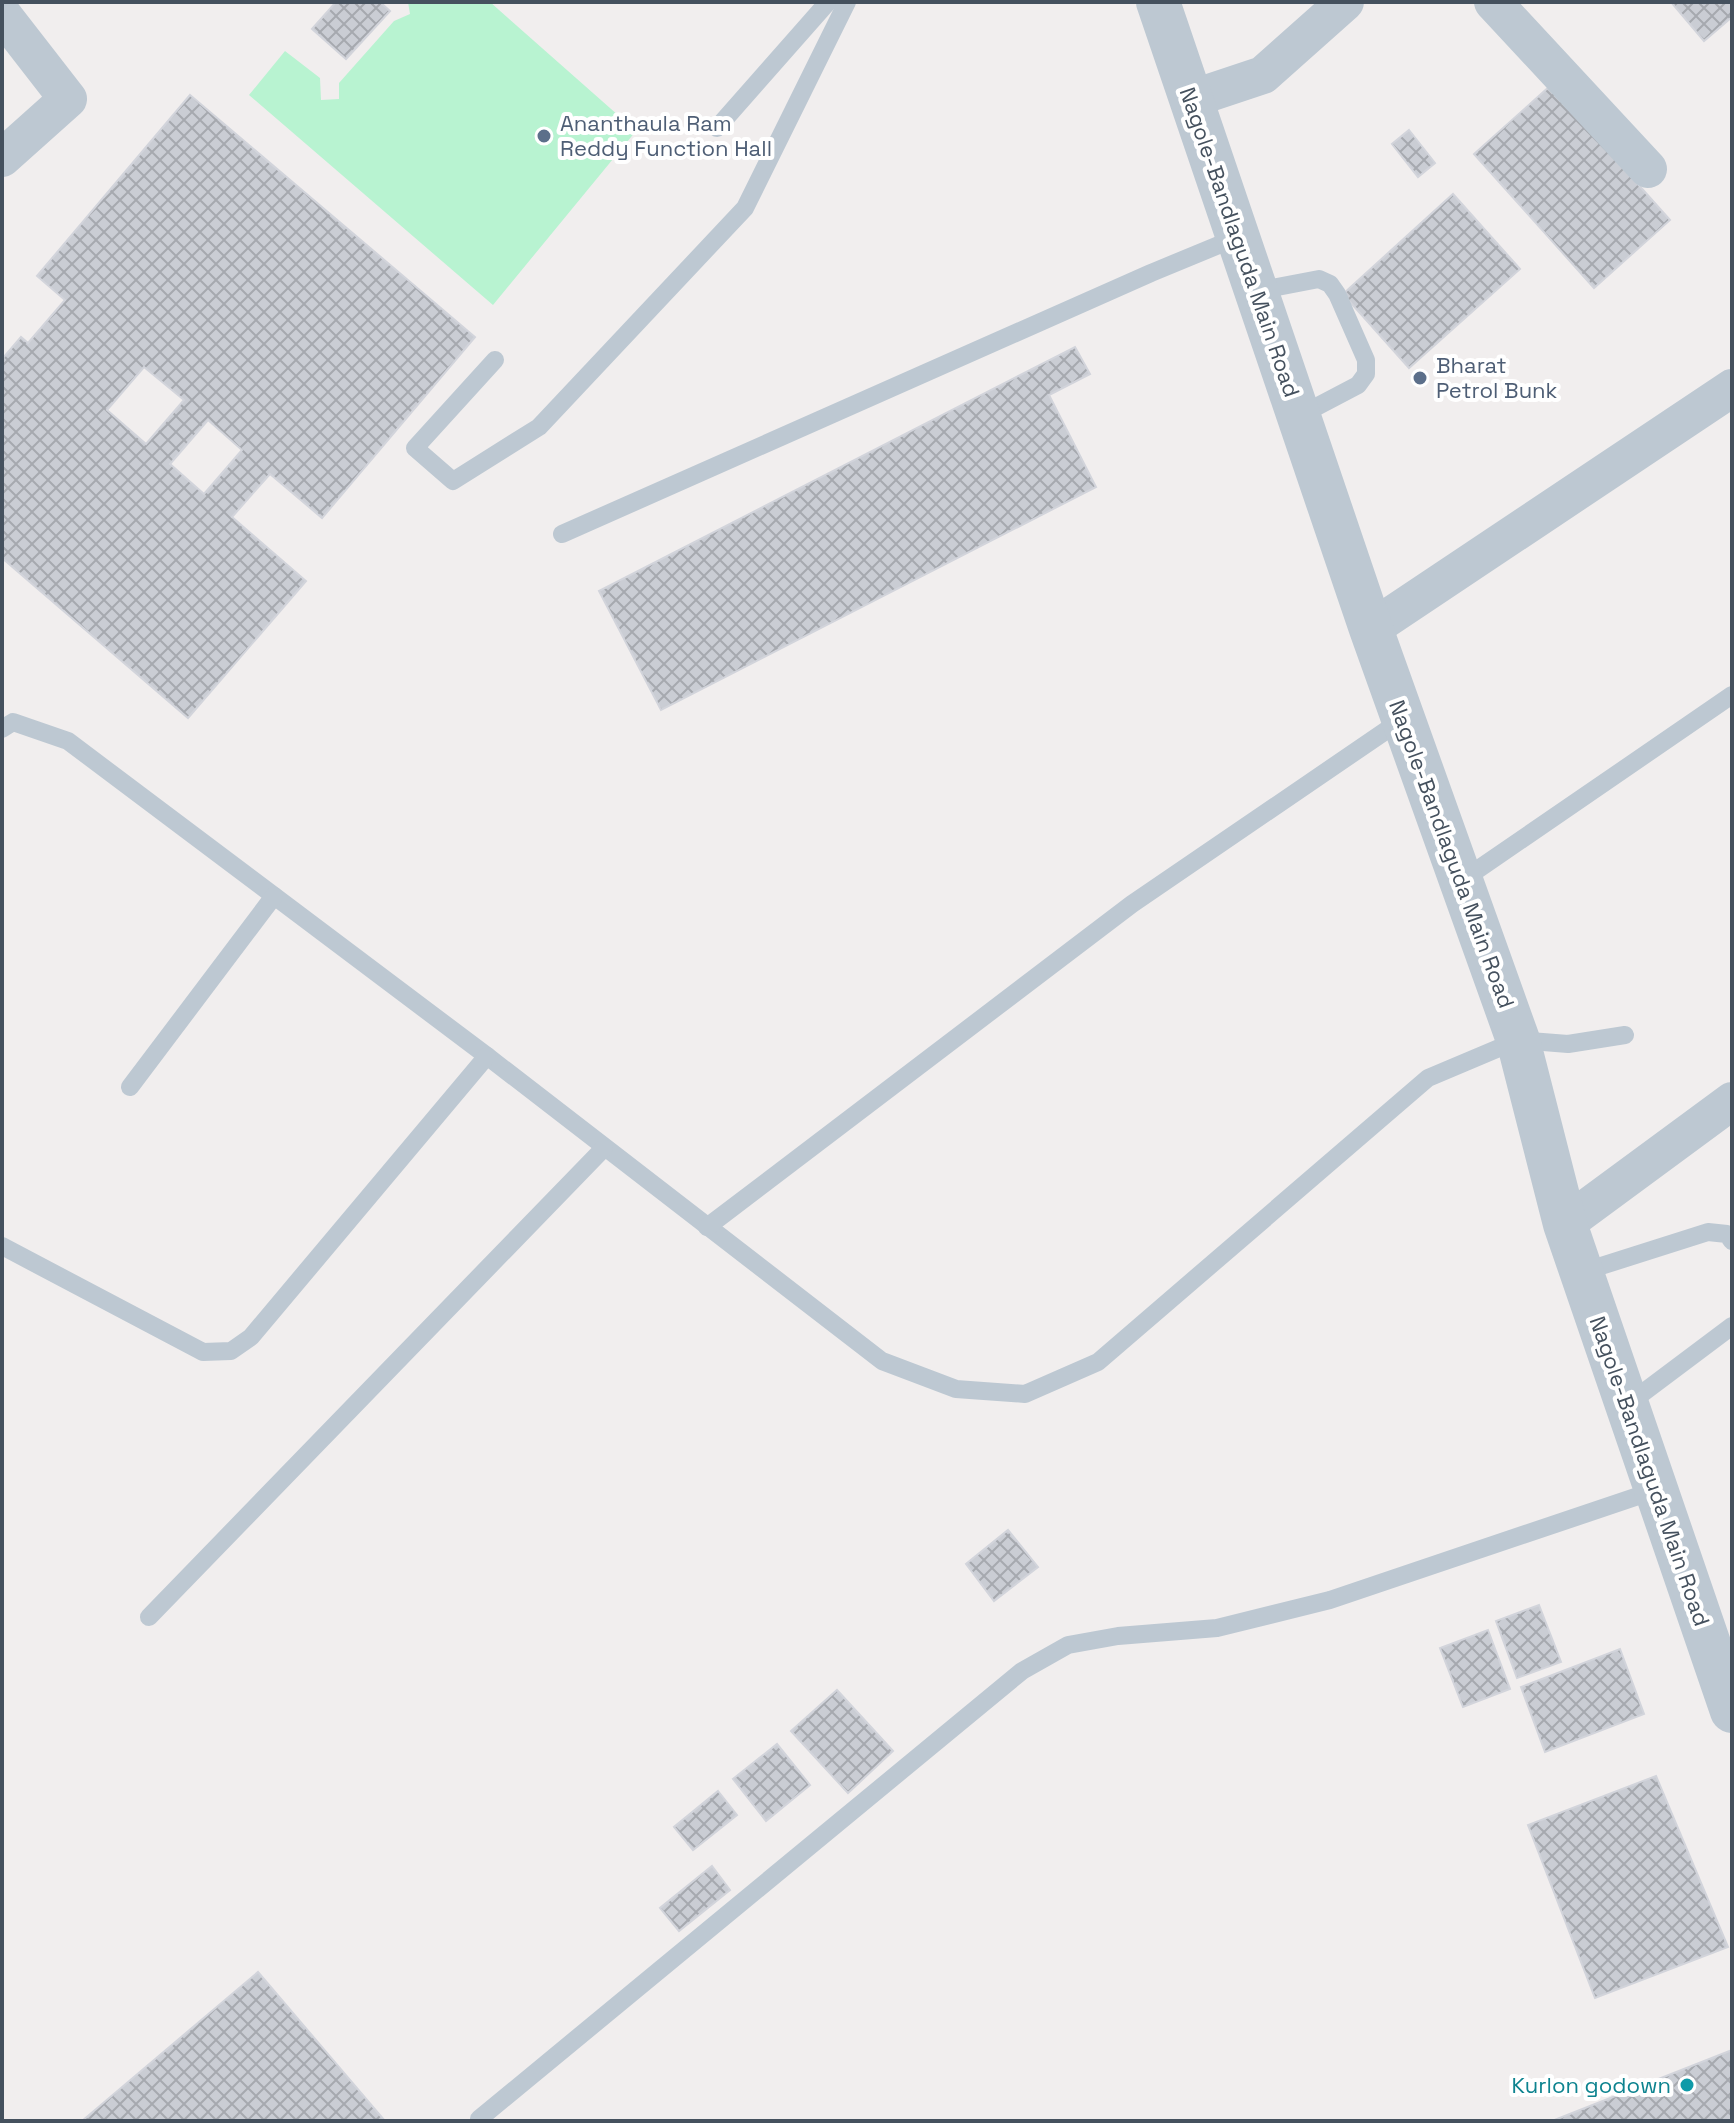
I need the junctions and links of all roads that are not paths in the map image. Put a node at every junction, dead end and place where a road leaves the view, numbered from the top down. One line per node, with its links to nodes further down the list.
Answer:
1 (828, 2): 8 (lane)
2 (847, 2): 13 (lane)
3 (1158, 2): 7 (street, Nagole-Bandlaguda Main Road)
4 (1345, 2): 7 (street)
5 (1493, 2): 10 (street)
6 (2, 14): 9 (street)
7 (1191, 99): 11 (street, Nagole-Bandlaguda Main Road)
8 (717, 128)
9 (2, 158)
10 (1648, 169)
11 (1238, 237): 12 (street, Nagole-Bandlaguda Main Road); 16 (lane)
12 (1256, 291): 15 (street, Nagole-Bandlaguda Main Road); 15 (lane)
13 (495, 360)
14 (1732, 388): 17 (street)
15 (1299, 416): 17 (street, Nagole-Bandlaguda Main Road)
16 (562, 534)
17 (1371, 629): 19 (street, Nagole-Bandlaguda Main Road)
18 (1732, 695): 21 (lane)
19 (1403, 719): 21 (street, Nagole-Bandlaguda Main Road); 30 (lane)
20 (2, 729): 22 (lane)
21 (1461, 881): 24 (street, Nagole-Bandlaguda Main Road)
22 (274, 896): 25 (lane); 26 (lane)
23 (1625, 1035): 24 (lane)
24 (1518, 1040): 29 (street, Nagole-Bandlaguda Main Road); 30 (lane)
25 (487, 1056): 28 (lane); 32 (lane)
26 (130, 1087)
27 (1732, 1101): 29 (street)
28 (604, 1148): 30 (lane); 37 (lane)
29 (1565, 1224): 33 (street, Nagole-Bandlaguda Main Road)
30 (707, 1227)
31 (1732, 1241): 33 (lane)
32 (2, 1246)
33 (1582, 1272): 35 (street, Nagole-Bandlaguda Main Road)
34 (1732, 1326): 35 (lane)
35 (1627, 1405): 36 (street, Nagole-Bandlaguda Main Road)
36 (1656, 1490): 38 (street, Nagole-Bandlaguda Main Road); 39 (lane)
37 (149, 1617)
38 (1732, 1711)
39 (479, 2119)

